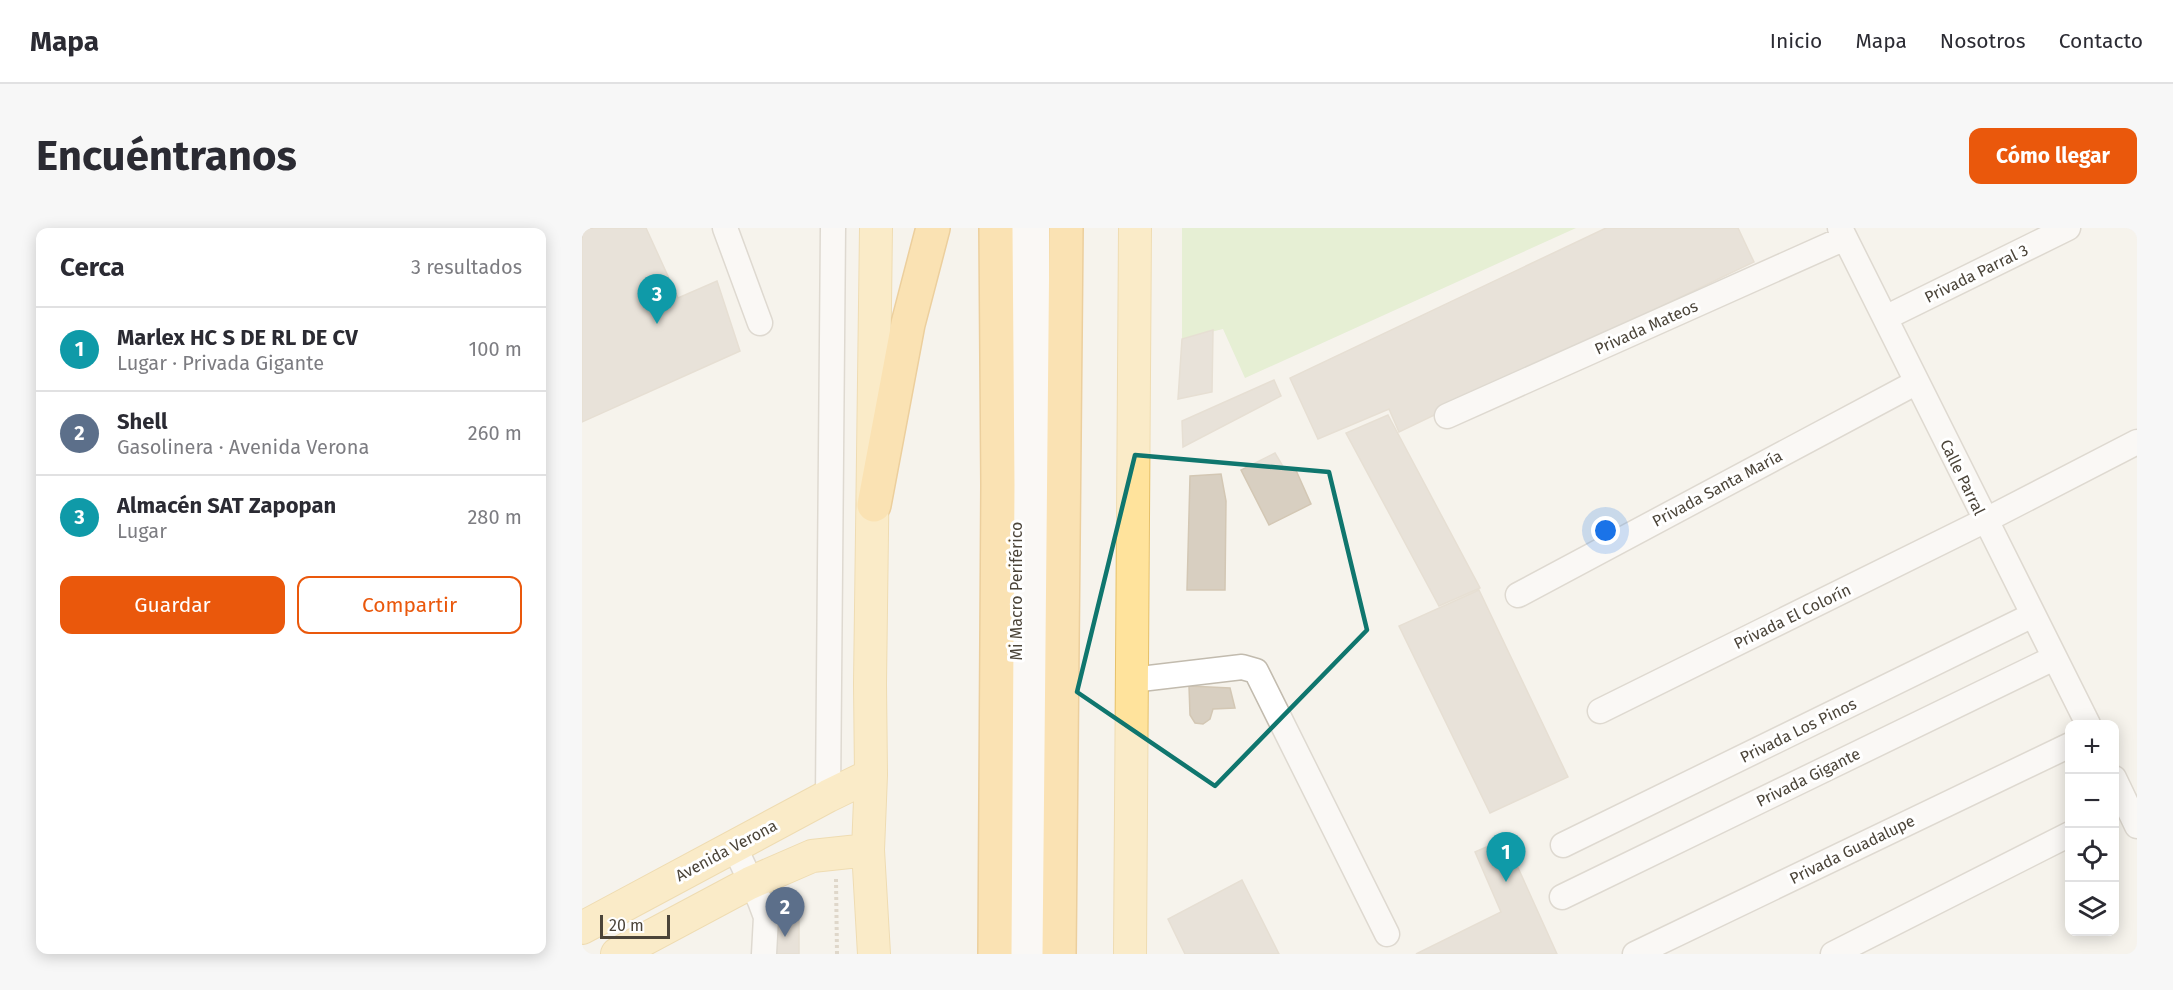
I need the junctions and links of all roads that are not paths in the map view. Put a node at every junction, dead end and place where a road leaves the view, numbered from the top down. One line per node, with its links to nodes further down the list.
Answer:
1 (725, 228): 13 (street)
2 (833, 228): 27 (street)
3 (876, 228): 17 (main road)
4 (933, 228): 17 (highway)
5 (996, 228): 39 (highway)
6 (1016, 228): 40 (street, Mi Macro Periférico)
7 (1037, 228): 41 (street, Mi Macro Periférico)
8 (1066, 228): 42 (highway)
9 (1135, 228): 22 (main road)
10 (2064, 229): 12 (street, Privada Parral 3)
11 (1842, 233): 12 (street, Calle Parral); 15 (street, Privada Mateos)
12 (1885, 318): 14 (street, Calle Parral)
13 (760, 323)
14 (1917, 382): 18 (street, Calle Parral); 19 (street, Privada Santa María)
15 (1447, 416)
16 (2137, 442): 18 (street, Privada El Colorín)
17 (874, 505): 26 (main road)
18 (1984, 521): 20 (street, Calle Parral); 23 (street, Privada El Colorín)
19 (1518, 595)
20 (2033, 615): 21 (street, Calle Parral); 29 (street, Privada Los Pinos)
21 (2054, 658): 24 (street, Calle Parral); 33 (street, Privada Gigante)
22 (1132, 680): 35 (street); 43 (main road)
23 (1600, 711)
24 (2086, 720)
25 (2065, 747): 44 (street, Privada Guadalupe)
26 (872, 775): 27 (main road, Avenida Verona); 31 (main road)
27 (828, 796): 30 (main road, Avenida Verona)
28 (2065, 837): 45 (street)
29 (1563, 845)
30 (734, 846): 32 (street); 34 (main road, Avenida Verona)
31 (868, 850): 32 (main road); 38 (main road)
32 (750, 883): 36 (main road); 37 (street)
33 (1562, 897)
34 (582, 928)
35 (1387, 934)
36 (617, 954)
37 (764, 954)
38 (874, 954)
39 (995, 954)
40 (1019, 954)
41 (1038, 954)
42 (1059, 954)
43 (1130, 954)
44 (1635, 954)
45 (1833, 954)

